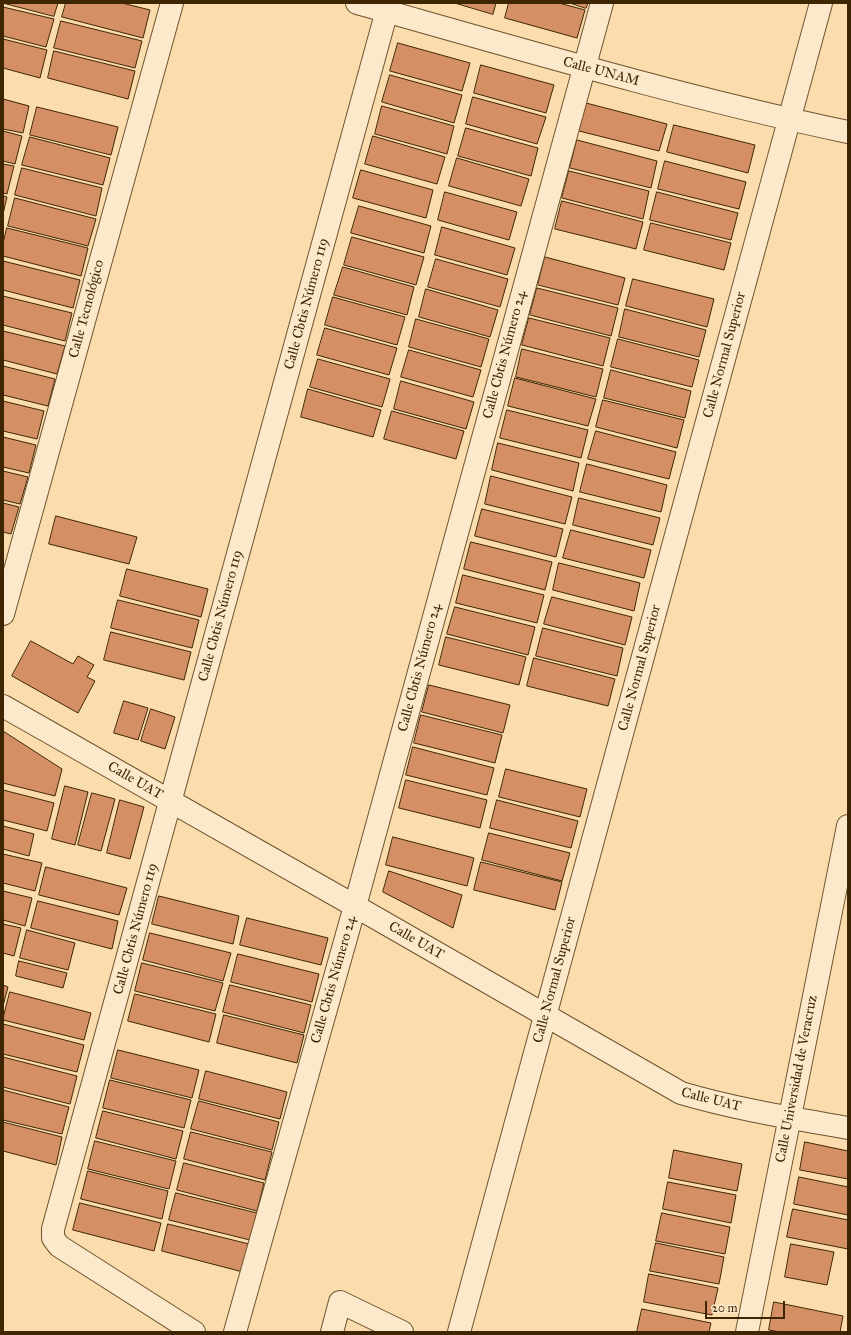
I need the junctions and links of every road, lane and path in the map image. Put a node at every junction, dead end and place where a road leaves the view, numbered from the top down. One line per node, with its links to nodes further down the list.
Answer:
1 (172, 3): 9 (street, Calle Tecnológico)
2 (357, 3): 5 (street, Calle UNAM)
3 (602, 3): 6 (street, Calle Cbtis Número 24)
4 (821, 3): 7 (street, Calle Normal Superior)
5 (388, 7): 6 (street, Calle UNAM); 11 (street, Calle Cbtis Número 119)
6 (584, 68): 7 (street, Calle UNAM); 13 (street, Calle Cbtis Número 24)
7 (789, 120): 8 (street, Calle UNAM); 14 (street, Calle Normal Superior)
8 (848, 132)
9 (3, 614)
10 (3, 706): 11 (street, Calle UAT)
11 (171, 801): 13 (street, Calle UAT); 17 (street, Calle Cbtis Número 119)
12 (848, 826): 15 (street, Calle Universidad de Veracruz)
13 (355, 906): 14 (street, Calle UAT); 18 (street, Calle Cbtis Número 24)
14 (545, 1015): 15 (street, Calle UAT); 21 (street, Calle Normal Superior)
15 (790, 1118): 16 (street, Calle UAT); 22 (street, Calle Universidad de Veracruz)
16 (848, 1128)
17 (194, 1332)
18 (235, 1332)
19 (332, 1332): 20 (street)
20 (402, 1332)
21 (459, 1332)
22 (747, 1332)

